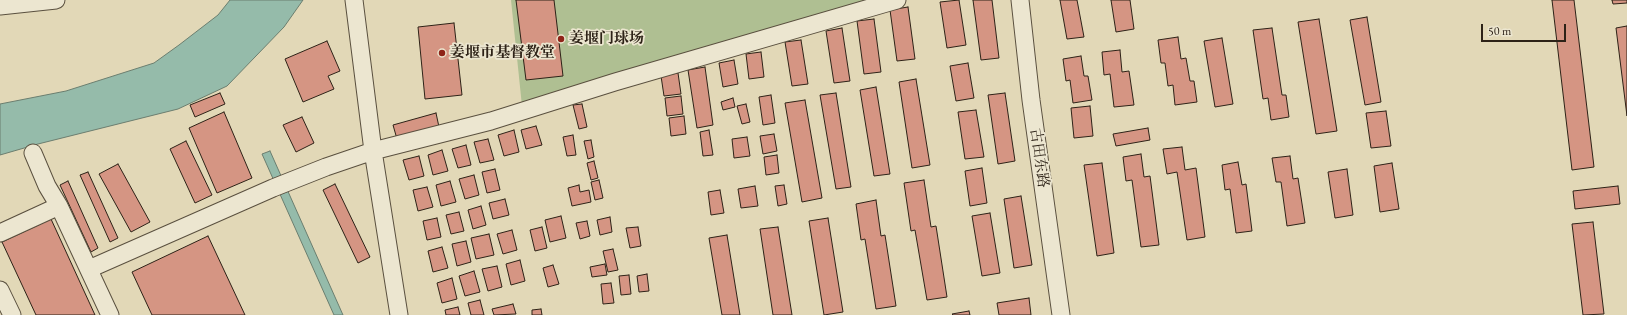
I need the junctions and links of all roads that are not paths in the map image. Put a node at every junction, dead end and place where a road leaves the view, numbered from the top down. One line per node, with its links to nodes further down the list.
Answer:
1 (56, 0): 5 (street)
2 (354, 0): 6 (street)
3 (896, 0): 6 (street)
4 (1020, 0): 15 (street, 古田东路)
5 (5, 4)
6 (373, 152): 10 (street); 14 (street)
7 (33, 153): 8 (street)
8 (59, 206): 9 (street); 10 (street)
9 (0, 233)
10 (89, 270): 13 (street)
11 (0, 290): 12 (street)
12 (12, 315)
13 (110, 315)
14 (399, 315)
15 (1061, 315)

